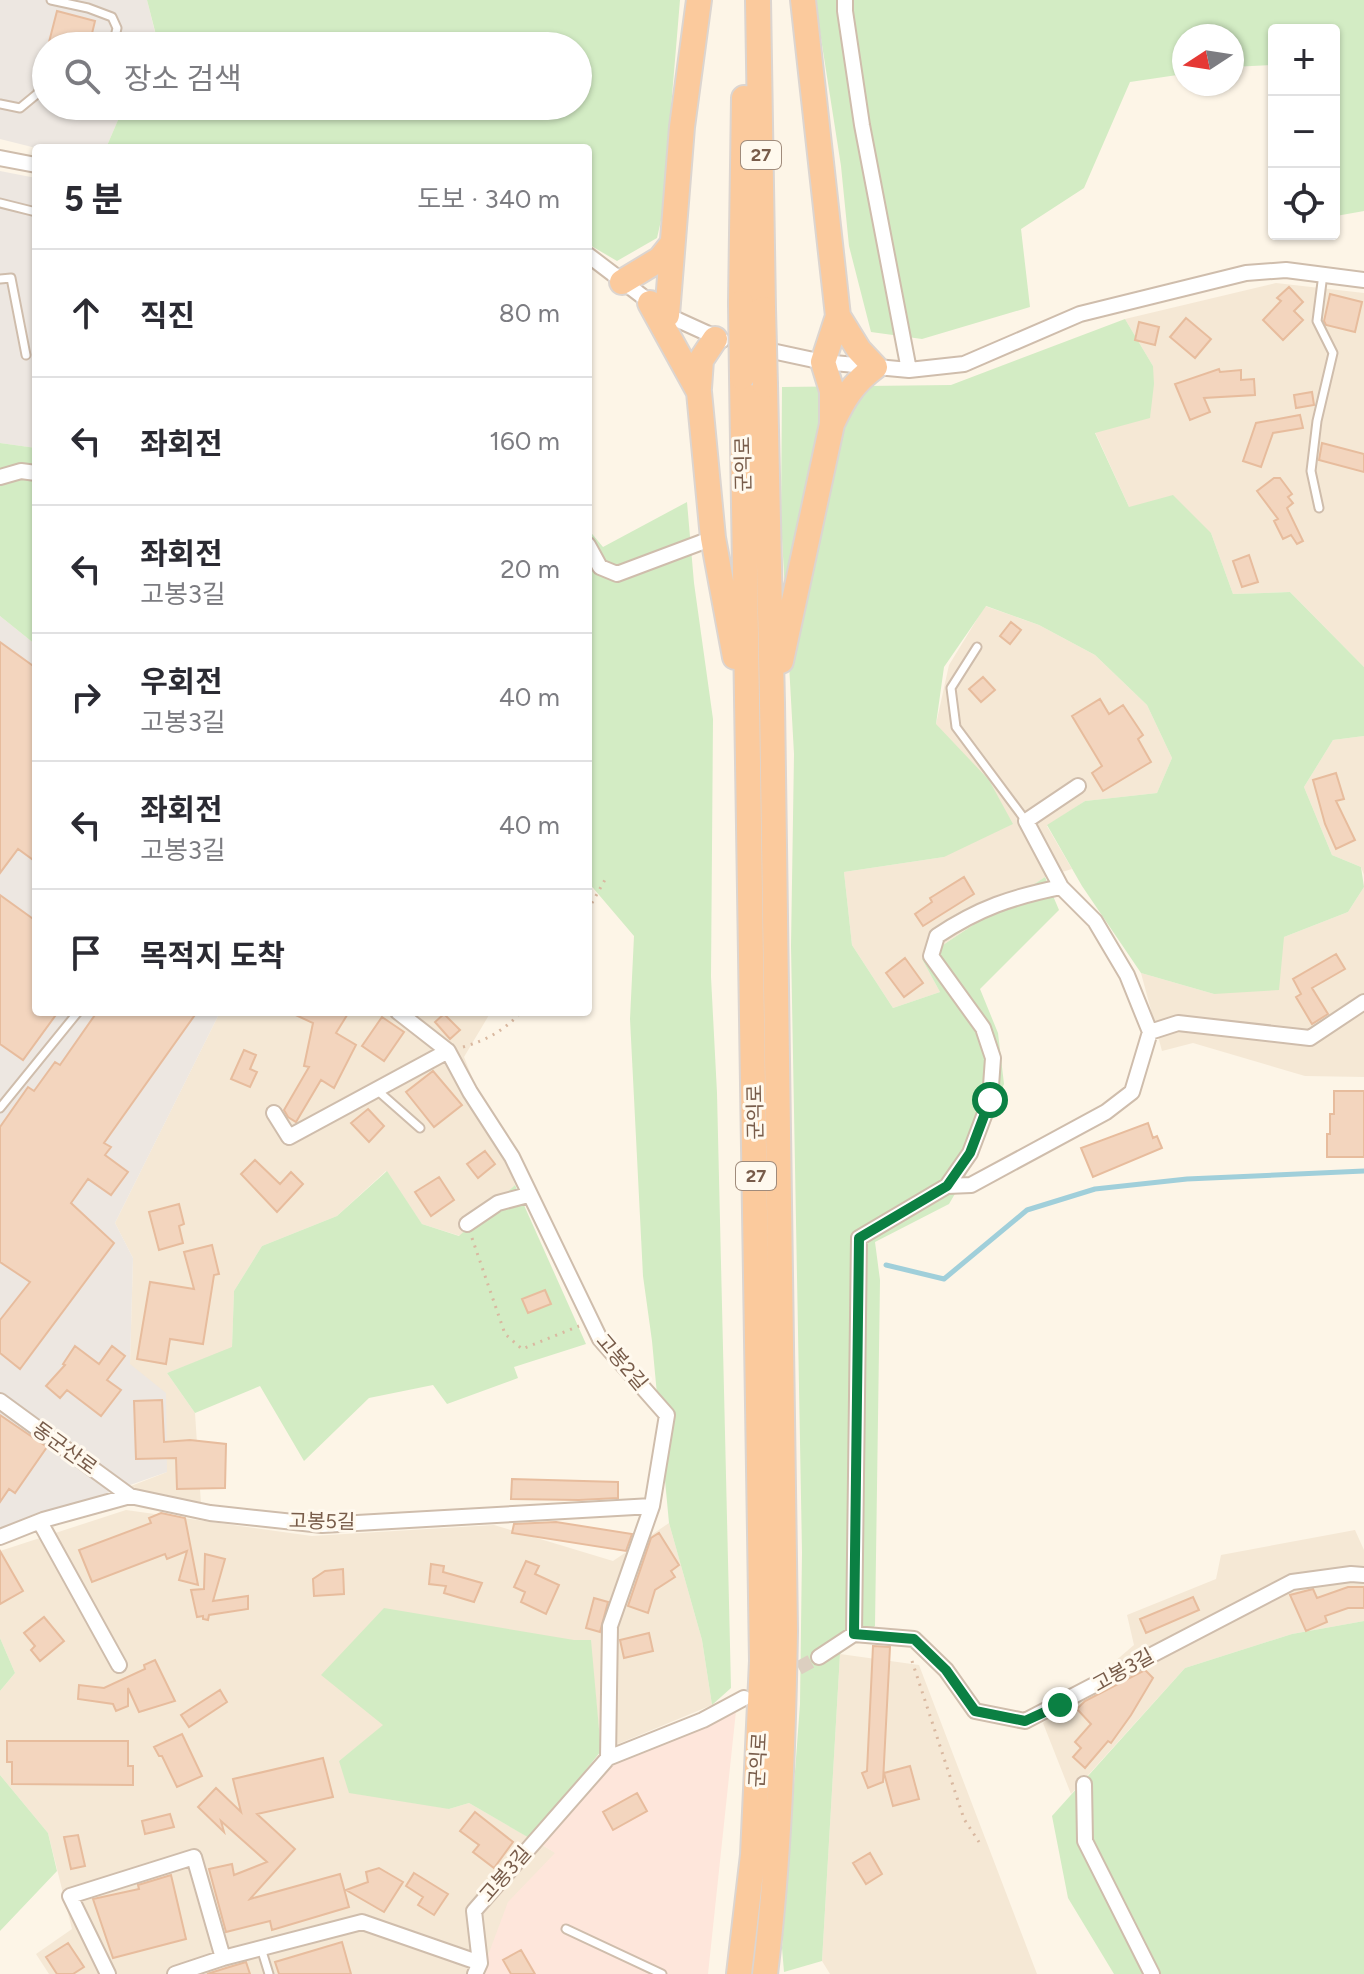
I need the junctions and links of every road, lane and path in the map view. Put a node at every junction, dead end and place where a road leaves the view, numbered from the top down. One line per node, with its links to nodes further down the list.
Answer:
1 (51, 0): 7 (lane)
2 (699, 0): 15 (highway)
3 (745, 0): 21 (highway, 군익로 / 27)
4 (758, 0): 21 (highway, 군익로 / 27)
5 (803, 0): 23 (highway)
6 (845, 0): 28 (street)
7 (90, 4): 8 (lane)
8 (116, 32)
9 (32, 98): 10 (lane)
10 (0, 104)
11 (0, 158): 12 (street)
12 (32, 164)
13 (0, 203): 14 (lane)
14 (32, 211)
15 (672, 244): 20 (highway); 22 (highway)
16 (592, 258): 20 (street)
17 (1323, 274): 19 (street); 28 (street); 34 (lane)
18 (0, 279): 25 (lane)
19 (1364, 280)
20 (622, 282): 22 (street)
21 (752, 306): 29 (highway, 군익로 / 27, bridge)
22 (658, 309): 24 (street); 30 (highway)
23 (838, 316): 26 (highway); 27 (highway)
24 (715, 339): 26 (street); 30 (highway)
25 (26, 355)
26 (823, 362): 27 (street); 31 (highway)
27 (875, 367): 28 (street); 31 (highway)
28 (909, 370)
29 (753, 381): 38 (highway, 군익로 / 27); 39 (highway, 군익로 / 27)
30 (699, 392): 35 (highway)
31 (832, 424): 38 (highway)
32 (32, 472): 33 (street)
33 (0, 477)
34 (1319, 508)
35 (713, 538): 36 (street); 39 (highway)
36 (592, 552)
37 (977, 647): 41 (lane)
38 (772, 703): 82 (highway, 군익로 / 27)
39 (748, 726): 81 (highway, 군익로 / 27)
40 (1078, 786): 41 (street)
41 (1026, 821): 43 (street)
42 (606, 878): 44 (path)
43 (1061, 887): 49 (street); 55 (street)
44 (592, 903)
45 (1364, 1002): 49 (street)
46 (75, 1016): 52 (lane)
47 (403, 1016): 50 (street, 고봉2길)
48 (518, 1016): 50 (path)
49 (1150, 1032): 55 (street)
50 (448, 1051): 51 (street); 56 (street, 고봉2길)
51 (376, 1089): 53 (street); 54 (lane)
52 (0, 1108)
53 (274, 1113)
54 (420, 1128)
55 (947, 1186): 65 (street)
56 (528, 1195): 57 (street); 58 (street, 고봉2길)
57 (467, 1224): 58 (path)
58 (591, 1321): 61 (street, 고봉2길)
59 (0, 1401): 60 (street, 동군산로)
60 (130, 1496): 61 (street, 고봉5길); 62 (street, 고봉5길)
61 (652, 1506): 70 (street, 고봉2길)
62 (40, 1522): 63 (street, 고봉5길); 68 (street)
63 (0, 1537)
64 (1364, 1575): 66 (street, 고봉3길)
65 (854, 1634): 66 (street); 67 (street)
66 (904, 1638): 72 (path)
67 (819, 1657)
68 (119, 1665)
69 (744, 1698): 70 (street, 고봉3길)
70 (608, 1758): 76 (street, 고봉3길)
71 (1084, 1784): 83 (street)
72 (979, 1842)
73 (566, 1929): 80 (lane)
74 (261, 1948): 75 (street); 76 (street); 79 (lane)
75 (223, 1958): 77 (street); 78 (street)
76 (477, 1968)
77 (108, 1974)
78 (175, 1974)
79 (269, 1974)
80 (662, 1974)
81 (739, 1974)
82 (765, 1974)
83 (1152, 1974)

